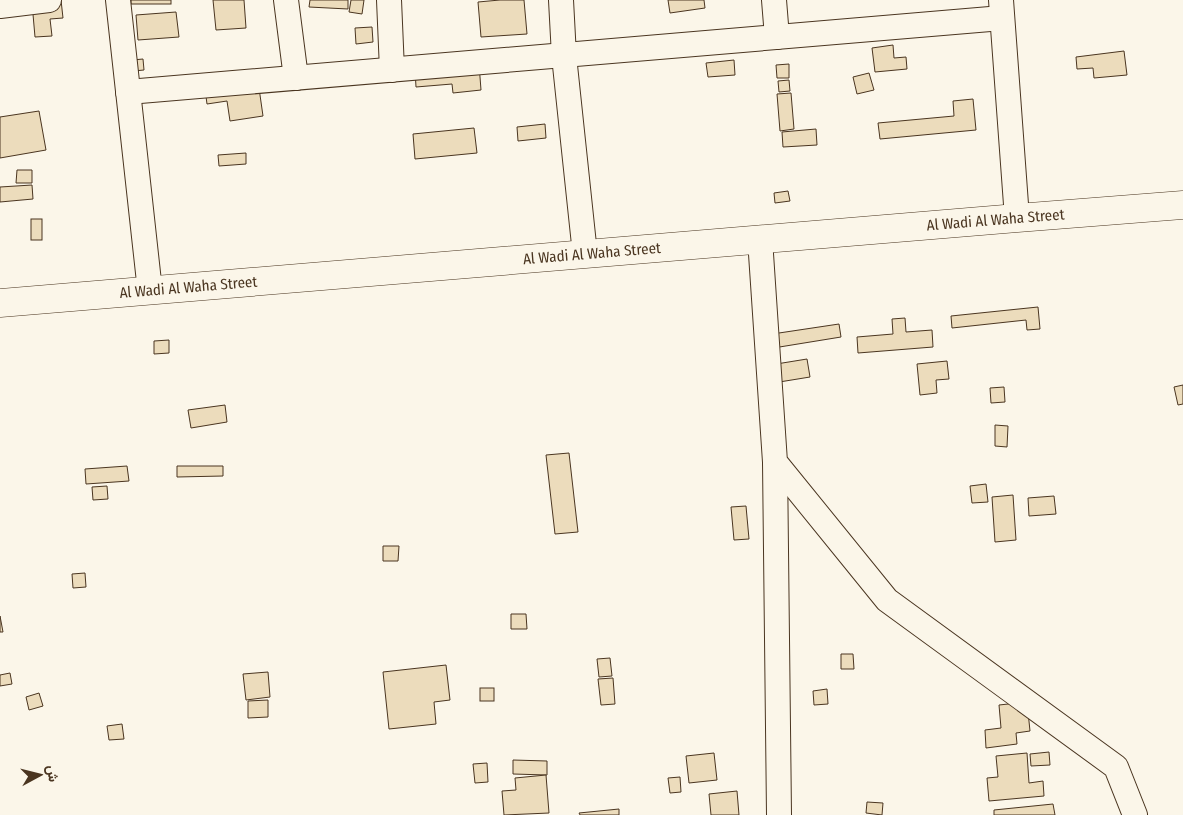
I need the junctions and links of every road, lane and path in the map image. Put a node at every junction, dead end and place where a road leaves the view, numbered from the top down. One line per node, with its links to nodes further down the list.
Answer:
1 (49, 0): 7 (street)
2 (118, 0): 13 (street)
3 (286, 0): 12 (street)
4 (390, 0): 11 (street)
5 (561, 0): 10 (street)
6 (774, 0): 9 (street)
7 (0, 6)
8 (1001, 9): 9 (street); 15 (street)
9 (777, 38): 10 (street)
10 (564, 56): 11 (street); 17 (street)
11 (392, 70): 12 (street)
12 (296, 78): 13 (street)
13 (128, 92): 18 (street)
14 (1183, 205): 15 (main road, Al Wadi Al Waha Street)
15 (1017, 218): 16 (main road, Al Wadi Al Waha Street)
16 (760, 239): 17 (main road, Al Wadi Al Waha Street); 20 (street)
17 (584, 254): 18 (main road, Al Wadi Al Waha Street)
18 (150, 290): 19 (main road, Al Wadi Al Waha Street)
19 (0, 303)
20 (776, 462): 21 (street); 22 (street)
21 (779, 815)
22 (1135, 815)

